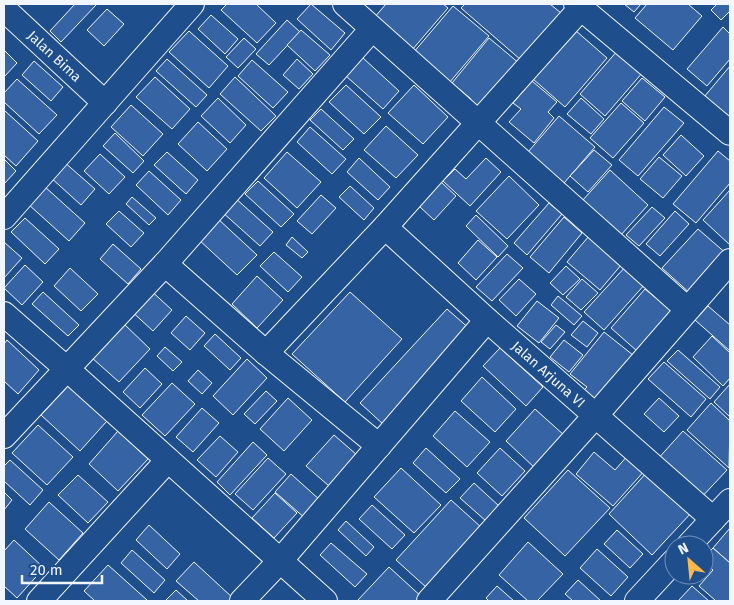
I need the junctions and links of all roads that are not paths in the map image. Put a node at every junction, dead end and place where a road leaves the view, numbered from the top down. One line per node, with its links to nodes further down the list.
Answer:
1 (192, 4): 6 (street)
2 (345, 4): 5 (street)
3 (579, 6): 7 (street); 8 (street)
4 (4, 10): 6 (street, Jalan Bima)
5 (372, 29): 7 (street); 12 (street)
6 (105, 104): 9 (street)
7 (479, 121): 10 (street); 13 (street)
8 (730, 133)
9 (4, 217)
10 (385, 227): 15 (street, Jalan Arjuna VI); 16 (street)
11 (730, 261): 13 (street)
12 (165, 264): 16 (street); 17 (street)
13 (687, 309): 18 (street)
14 (4, 314): 17 (street)
15 (487, 320): 18 (street, Jalan Arjuna VI); 20 (street)
16 (266, 353): 20 (street)
17 (67, 369): 19 (street); 21 (street)
18 (596, 415): 23 (street, Jalan Arjuna VI); 30 (street)
19 (4, 436)
20 (379, 446): 25 (street)
21 (168, 460): 25 (street); 27 (street)
22 (730, 500): 23 (street)
23 (713, 519): 24 (street)
24 (698, 535)
25 (280, 561): 28 (street); 29 (street)
26 (664, 572): 31 (street)
27 (39, 601)
28 (242, 601)
29 (325, 601)
30 (429, 601)
31 (638, 601)

